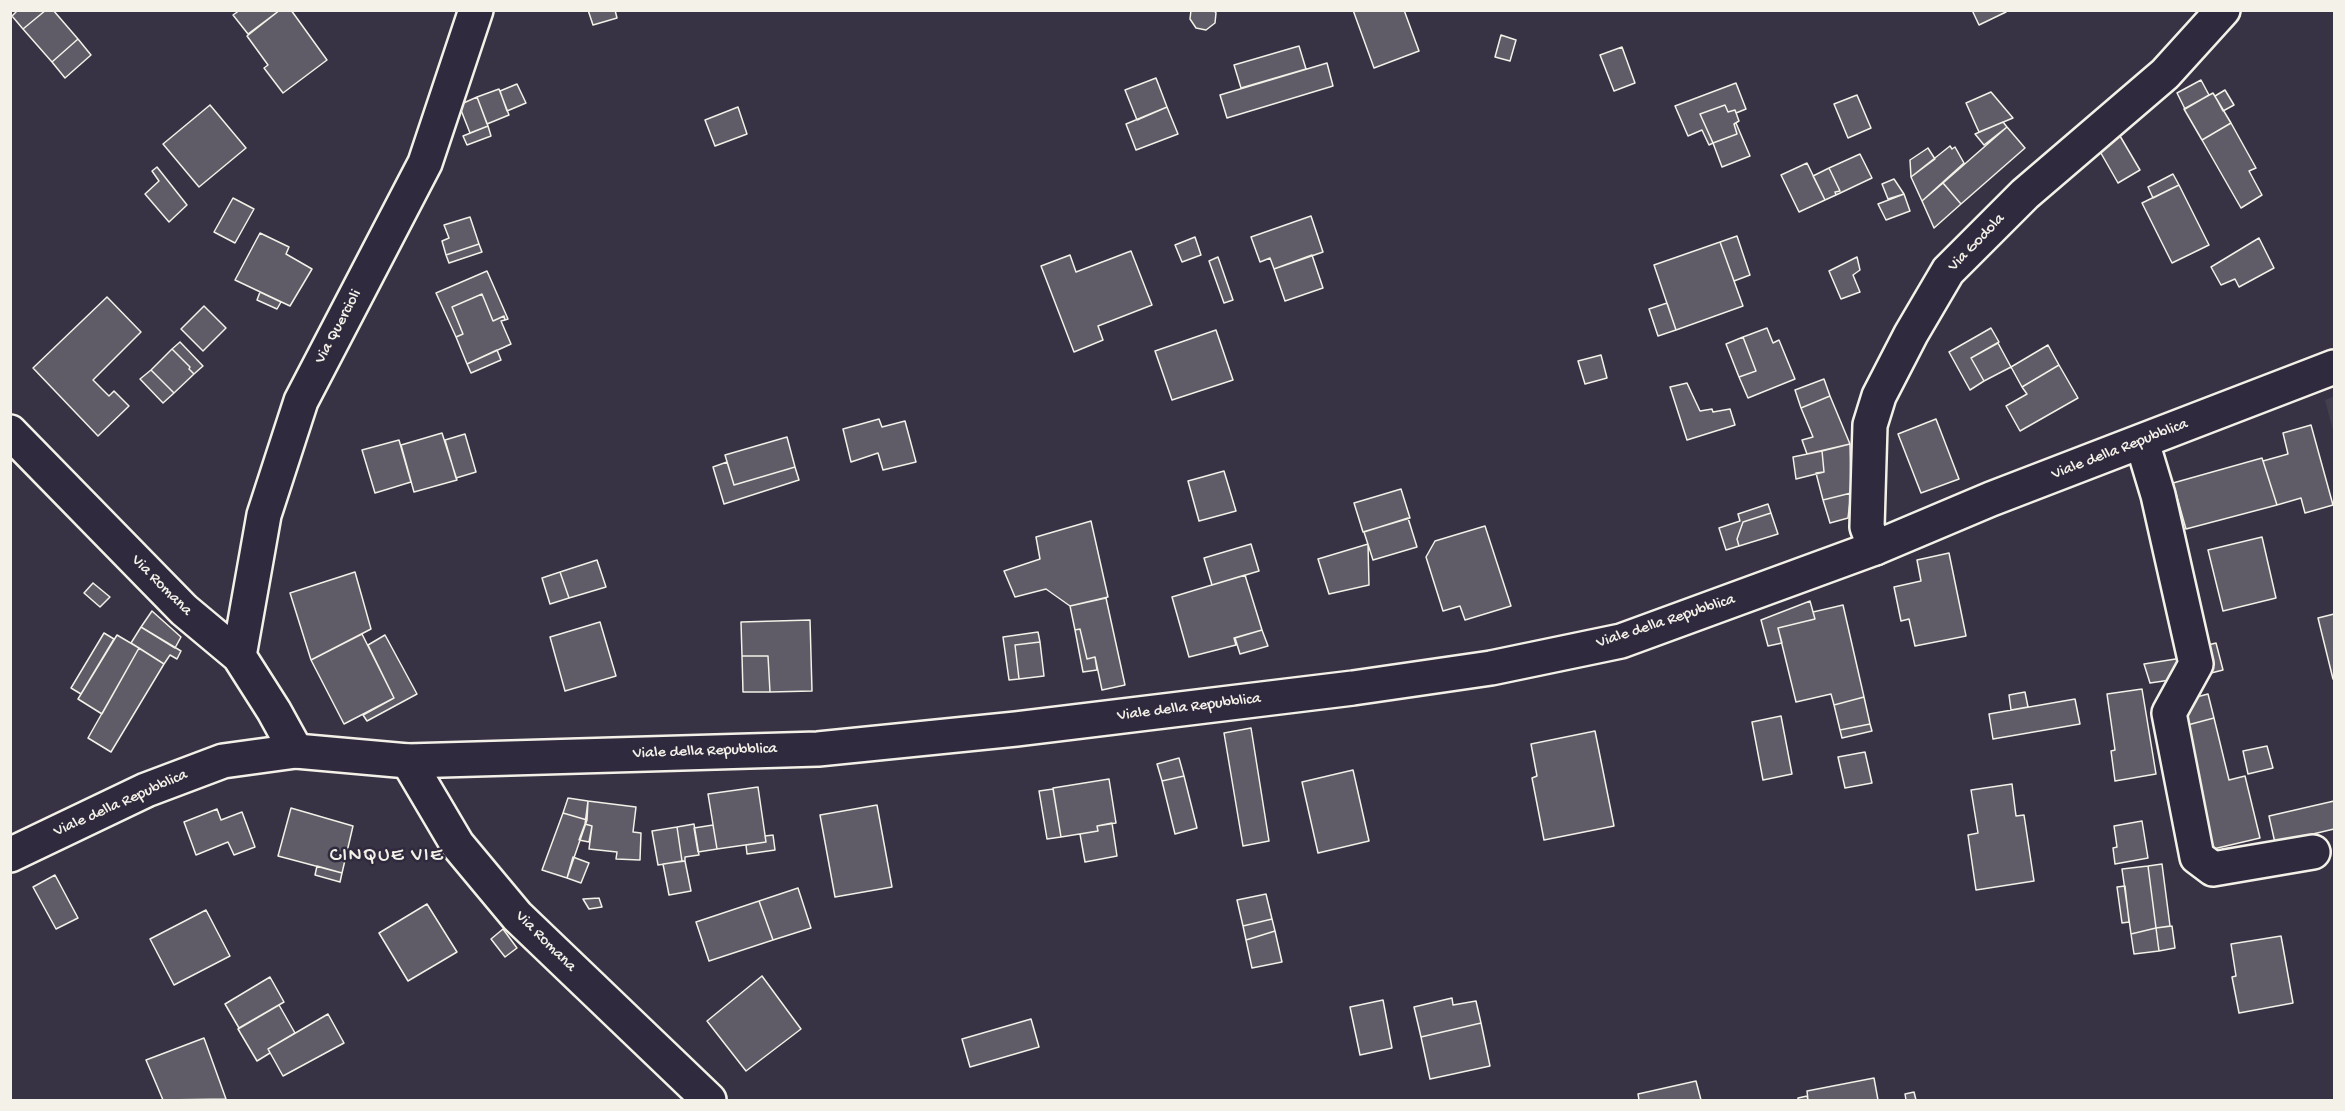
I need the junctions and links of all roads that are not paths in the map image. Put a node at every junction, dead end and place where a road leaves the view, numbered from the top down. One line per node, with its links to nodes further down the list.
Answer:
1 (476, 10): 7 (street, Via Quercioli)
2 (2223, 10): 6 (street, Via Godola)
3 (2334, 367): 5 (street, Viale della Repubblica)
4 (10, 432): 7 (street, Via Romana)
5 (2142, 442): 6 (street, Viale della Repubblica); 10 (street)
6 (1875, 548): 9 (street, Viale della Repubblica)
7 (238, 656): 8 (street, Via Romana)
8 (296, 751): 9 (street, Viale della Repubblica); 11 (street, Viale della Repubblica)
9 (408, 761): 12 (street, Via Romana)
10 (2313, 852)
11 (10, 855)
12 (709, 1101)

